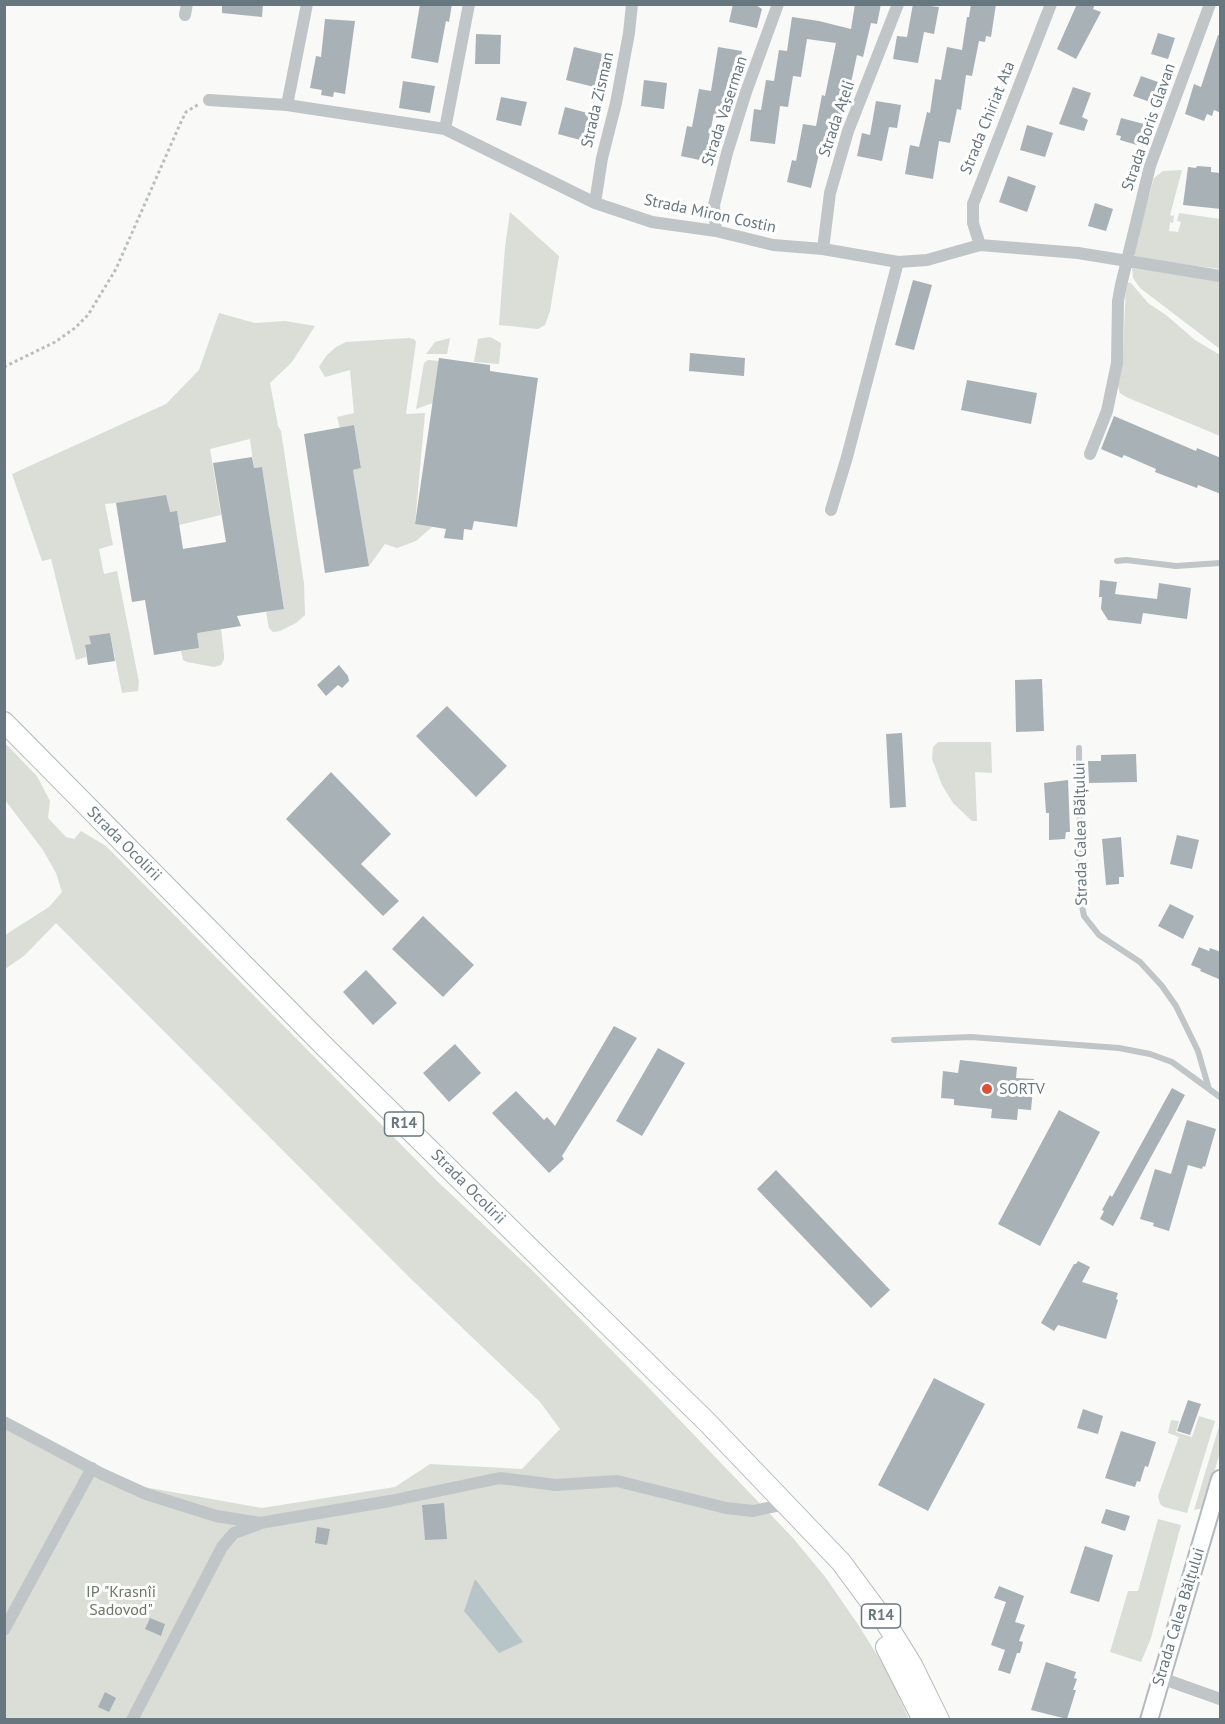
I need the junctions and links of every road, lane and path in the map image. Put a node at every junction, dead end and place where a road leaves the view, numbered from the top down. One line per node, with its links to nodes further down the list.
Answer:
1 (308, 4): 9 (street)
2 (469, 4): 10 (street)
3 (632, 4): 11 (street, Strada Zisman)
4 (778, 4): 12 (street, Strada Vaserman)
5 (898, 4): 14 (street, Strada Ațeli)
6 (1051, 4): 13 (street, Strada Chiriat Ata)
7 (1210, 4): 16 (street, Strada Boris Glavan)
8 (209, 100): 9 (street, Strada Miron Costin); 18 (path)
9 (287, 105): 10 (street, Strada Miron Costin)
10 (445, 129): 11 (street, Strada Miron Costin)
11 (595, 203): 12 (street, Strada Miron Costin)
12 (716, 231): 14 (street, Strada Miron Costin)
13 (980, 245): 15 (street, Strada Miron Costin); 16 (street, Strada Miron Costin)
14 (824, 249): 15 (street, Strada Miron Costin)
15 (898, 262): 20 (street)
16 (1126, 262): 17 (street, Strada Miron Costin); 19 (street, Strada Boris Glavan)
17 (1221, 276)
18 (4, 367)
19 (1090, 454)
20 (831, 510)
21 (1117, 561): 22 (lane)
22 (1221, 563)
23 (4, 722): 31 (main road, Strada Ocolirii / R14)
24 (1079, 748): 26 (lane, Strada Calea Bălțului)
25 (894, 1040): 26 (lane)
26 (1209, 1089): 27 (lane)
27 (1221, 1097)
28 (4, 1422): 29 (street)
29 (92, 1468): 33 (street); 35 (street)
30 (1221, 1479): 32 (main road, Strada Calea Bălțului)
31 (786, 1504): 33 (street); 34 (main road, Strada Ocolirii / R14)
32 (1216, 1513): 36 (main road, Strada Calea Bălțului)
33 (260, 1523): 38 (street)
34 (805, 1525): 39 (main road, R14); 40 (main road, R14)
35 (4, 1630)
36 (1161, 1678): 37 (street); 41 (main road, Strada Calea Bălțului)
37 (1221, 1699)
38 (132, 1719)
39 (923, 1719)
40 (939, 1719)
41 (1149, 1719)

